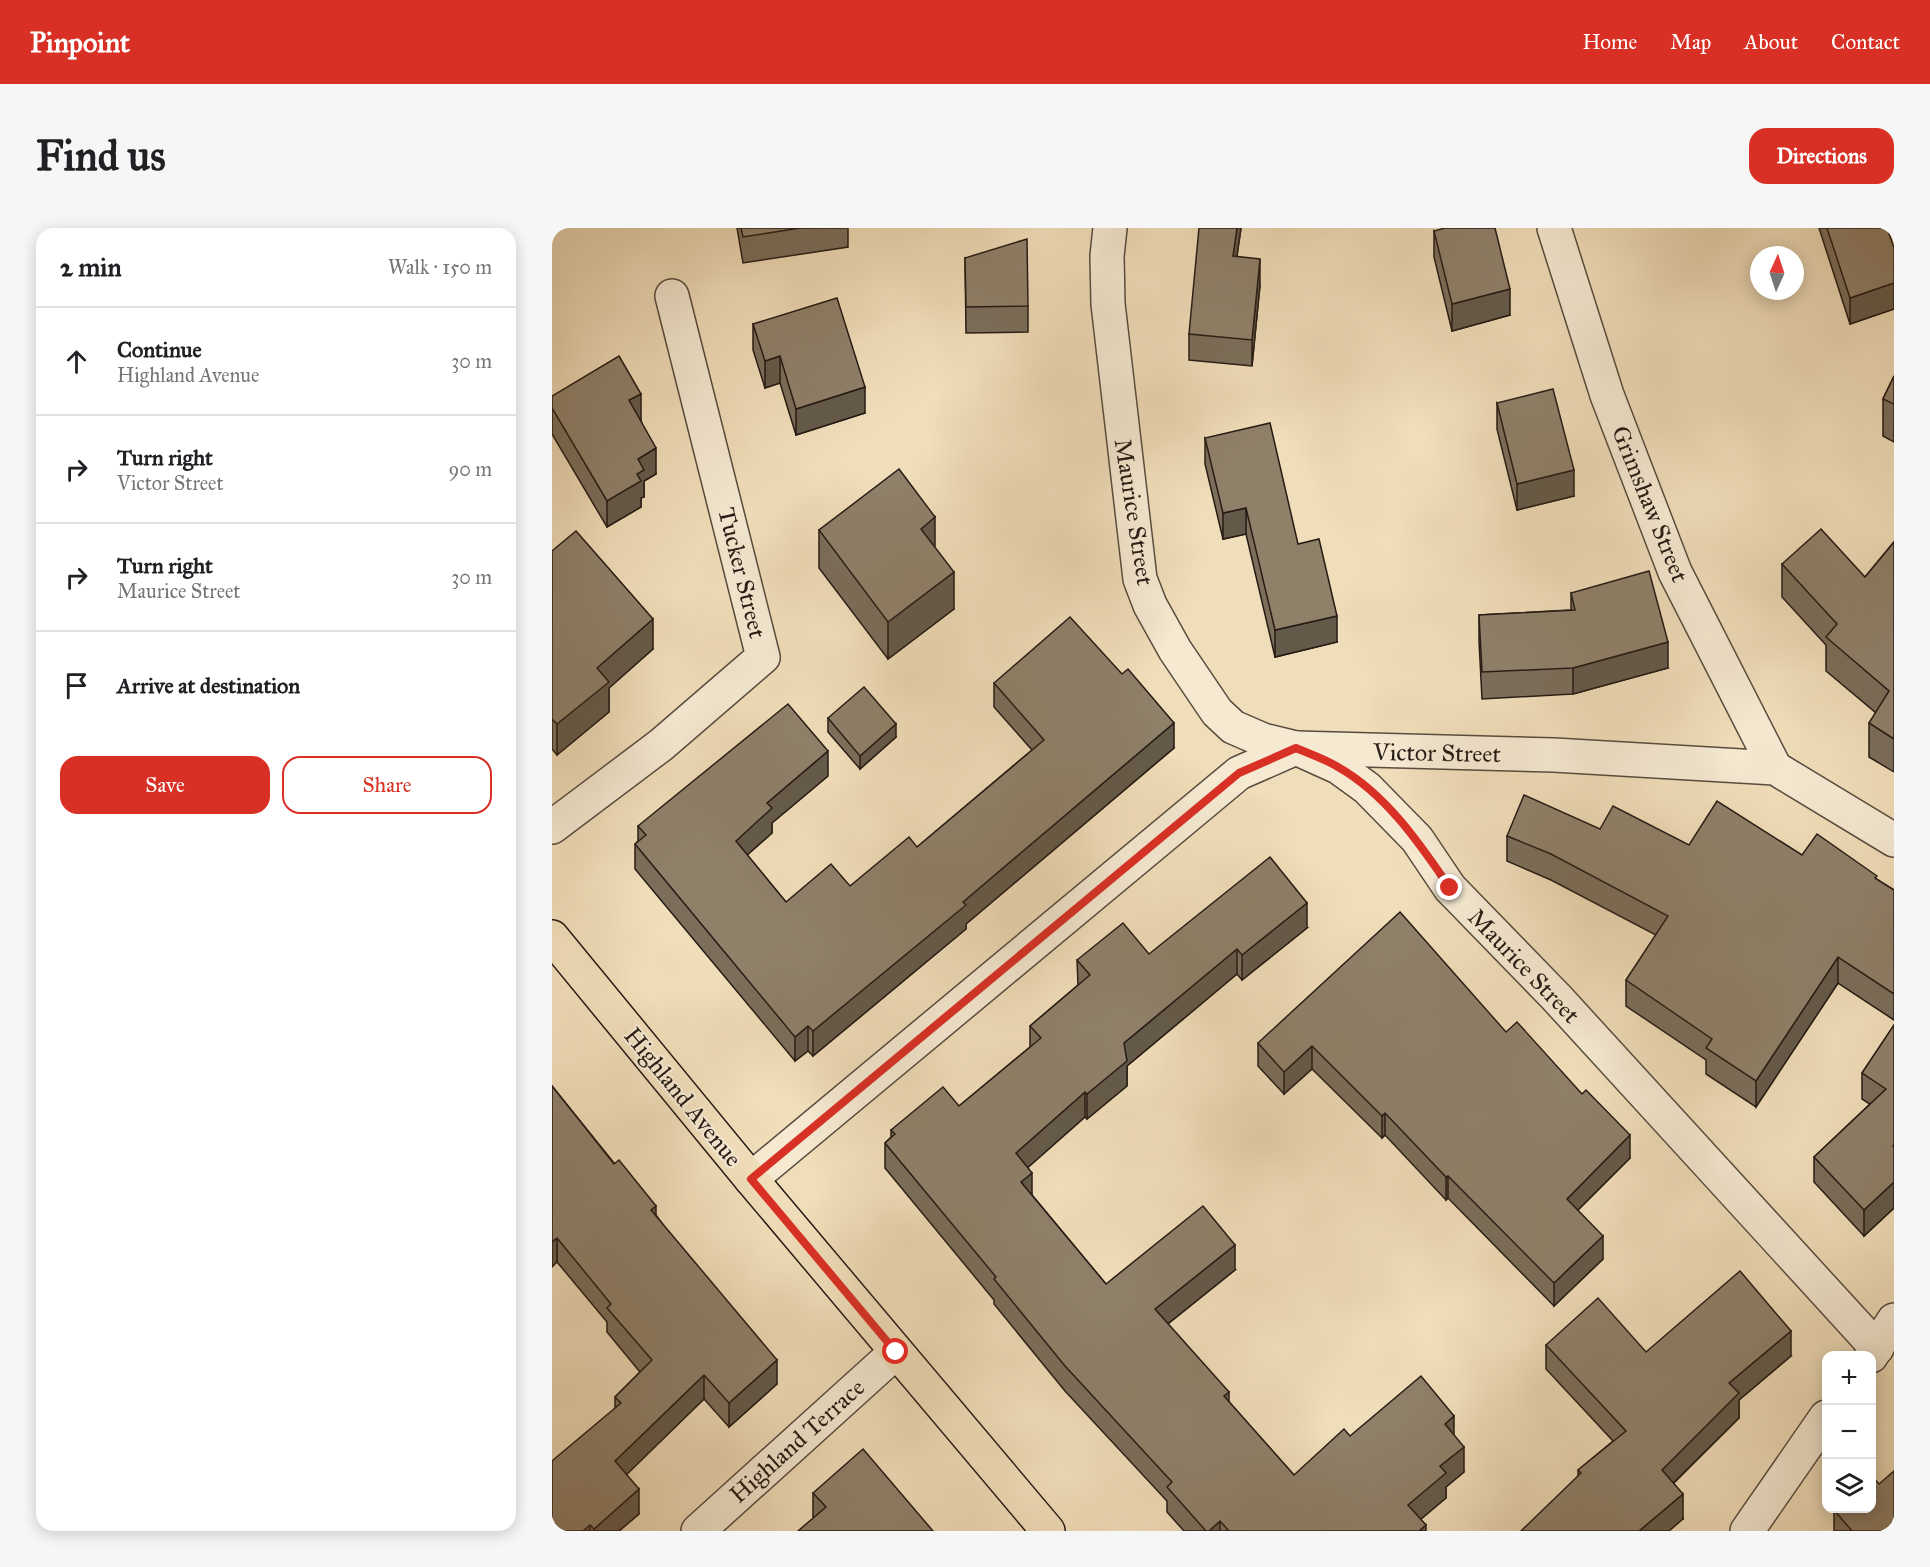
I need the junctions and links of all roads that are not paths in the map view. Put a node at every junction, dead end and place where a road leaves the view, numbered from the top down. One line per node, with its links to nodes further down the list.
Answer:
1 (1110, 228): 4 (street, Maurice Street)
2 (1554, 228): 5 (street, Grimshaw Street)
3 (672, 296): 6 (street, Tucker Street)
4 (1296, 748): 5 (street, Victor Street); 9 (street, Victor Street); 11 (street, Maurice Street)
5 (1775, 768): 7 (street, Victor Street)
6 (552, 827)
7 (1894, 840)
8 (552, 938): 9 (main road, Highland Avenue)
9 (751, 1179): 13 (main road, Highland Avenue)
10 (1894, 1320): 12 (street)
11 (1873, 1351)
12 (1875, 1351)
13 (896, 1352): 15 (street, Highland Terrace); 16 (main road, Highland Avenue)
14 (1822, 1424): 17 (street)
15 (698, 1531)
16 (1048, 1531)
17 (1747, 1531)

